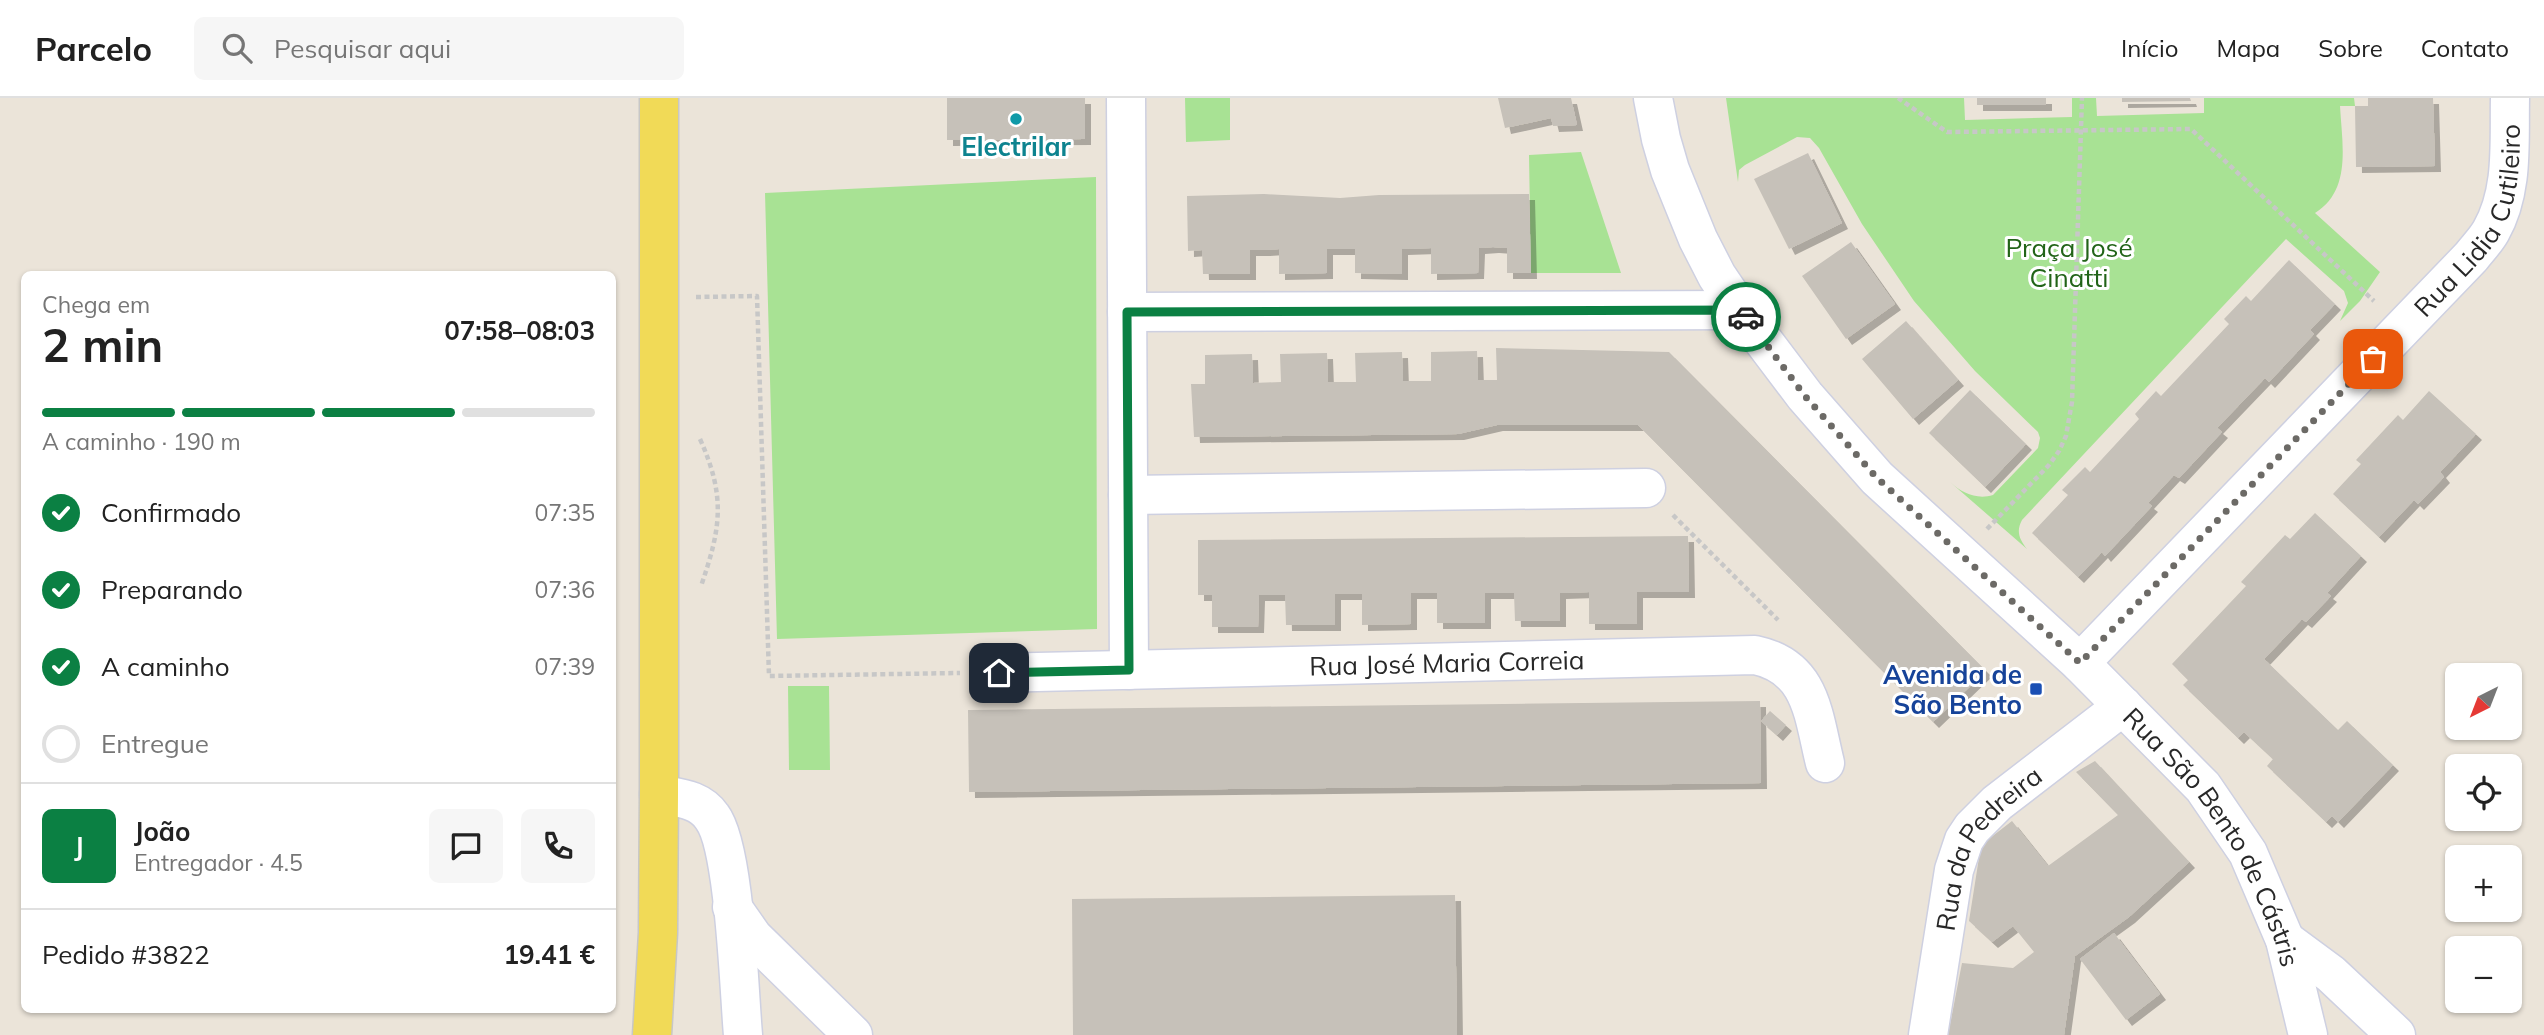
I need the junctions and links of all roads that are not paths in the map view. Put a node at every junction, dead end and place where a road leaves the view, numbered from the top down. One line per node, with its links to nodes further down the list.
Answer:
1 (659, 98): 14 (main road)
2 (1126, 98): 6 (street)
3 (1653, 98): 5 (street)
4 (2510, 98): 9 (street, Rua Lidia Cutileiro)
5 (1740, 310): 6 (street); 9 (street)
6 (1127, 312): 8 (street)
7 (1646, 488): 8 (street)
8 (1128, 495): 10 (street)
9 (2080, 663): 12 (street, Rua São Bento de Cástris)
10 (1129, 670): 11 (street, Rua José Maria Correia); 13 (street, Rua José Maria Correia)
11 (999, 673)
12 (2123, 706): 17 (street, Rua São Bento de Cástris); 22 (street, Rua da Pedreira)
13 (1825, 764)
14 (659, 794): 15 (street); 16 (main road)
15 (732, 907): 20 (street); 21 (street)
16 (658, 933): 18 (main road); 19 (main road)
17 (2285, 940): 23 (street, Rua São Bento de Cástris); 24 (street)
18 (652, 1035)
19 (669, 1035)
20 (743, 1035)
21 (853, 1035)
22 (1927, 1035)
23 (2308, 1035)
24 (2396, 1035)

